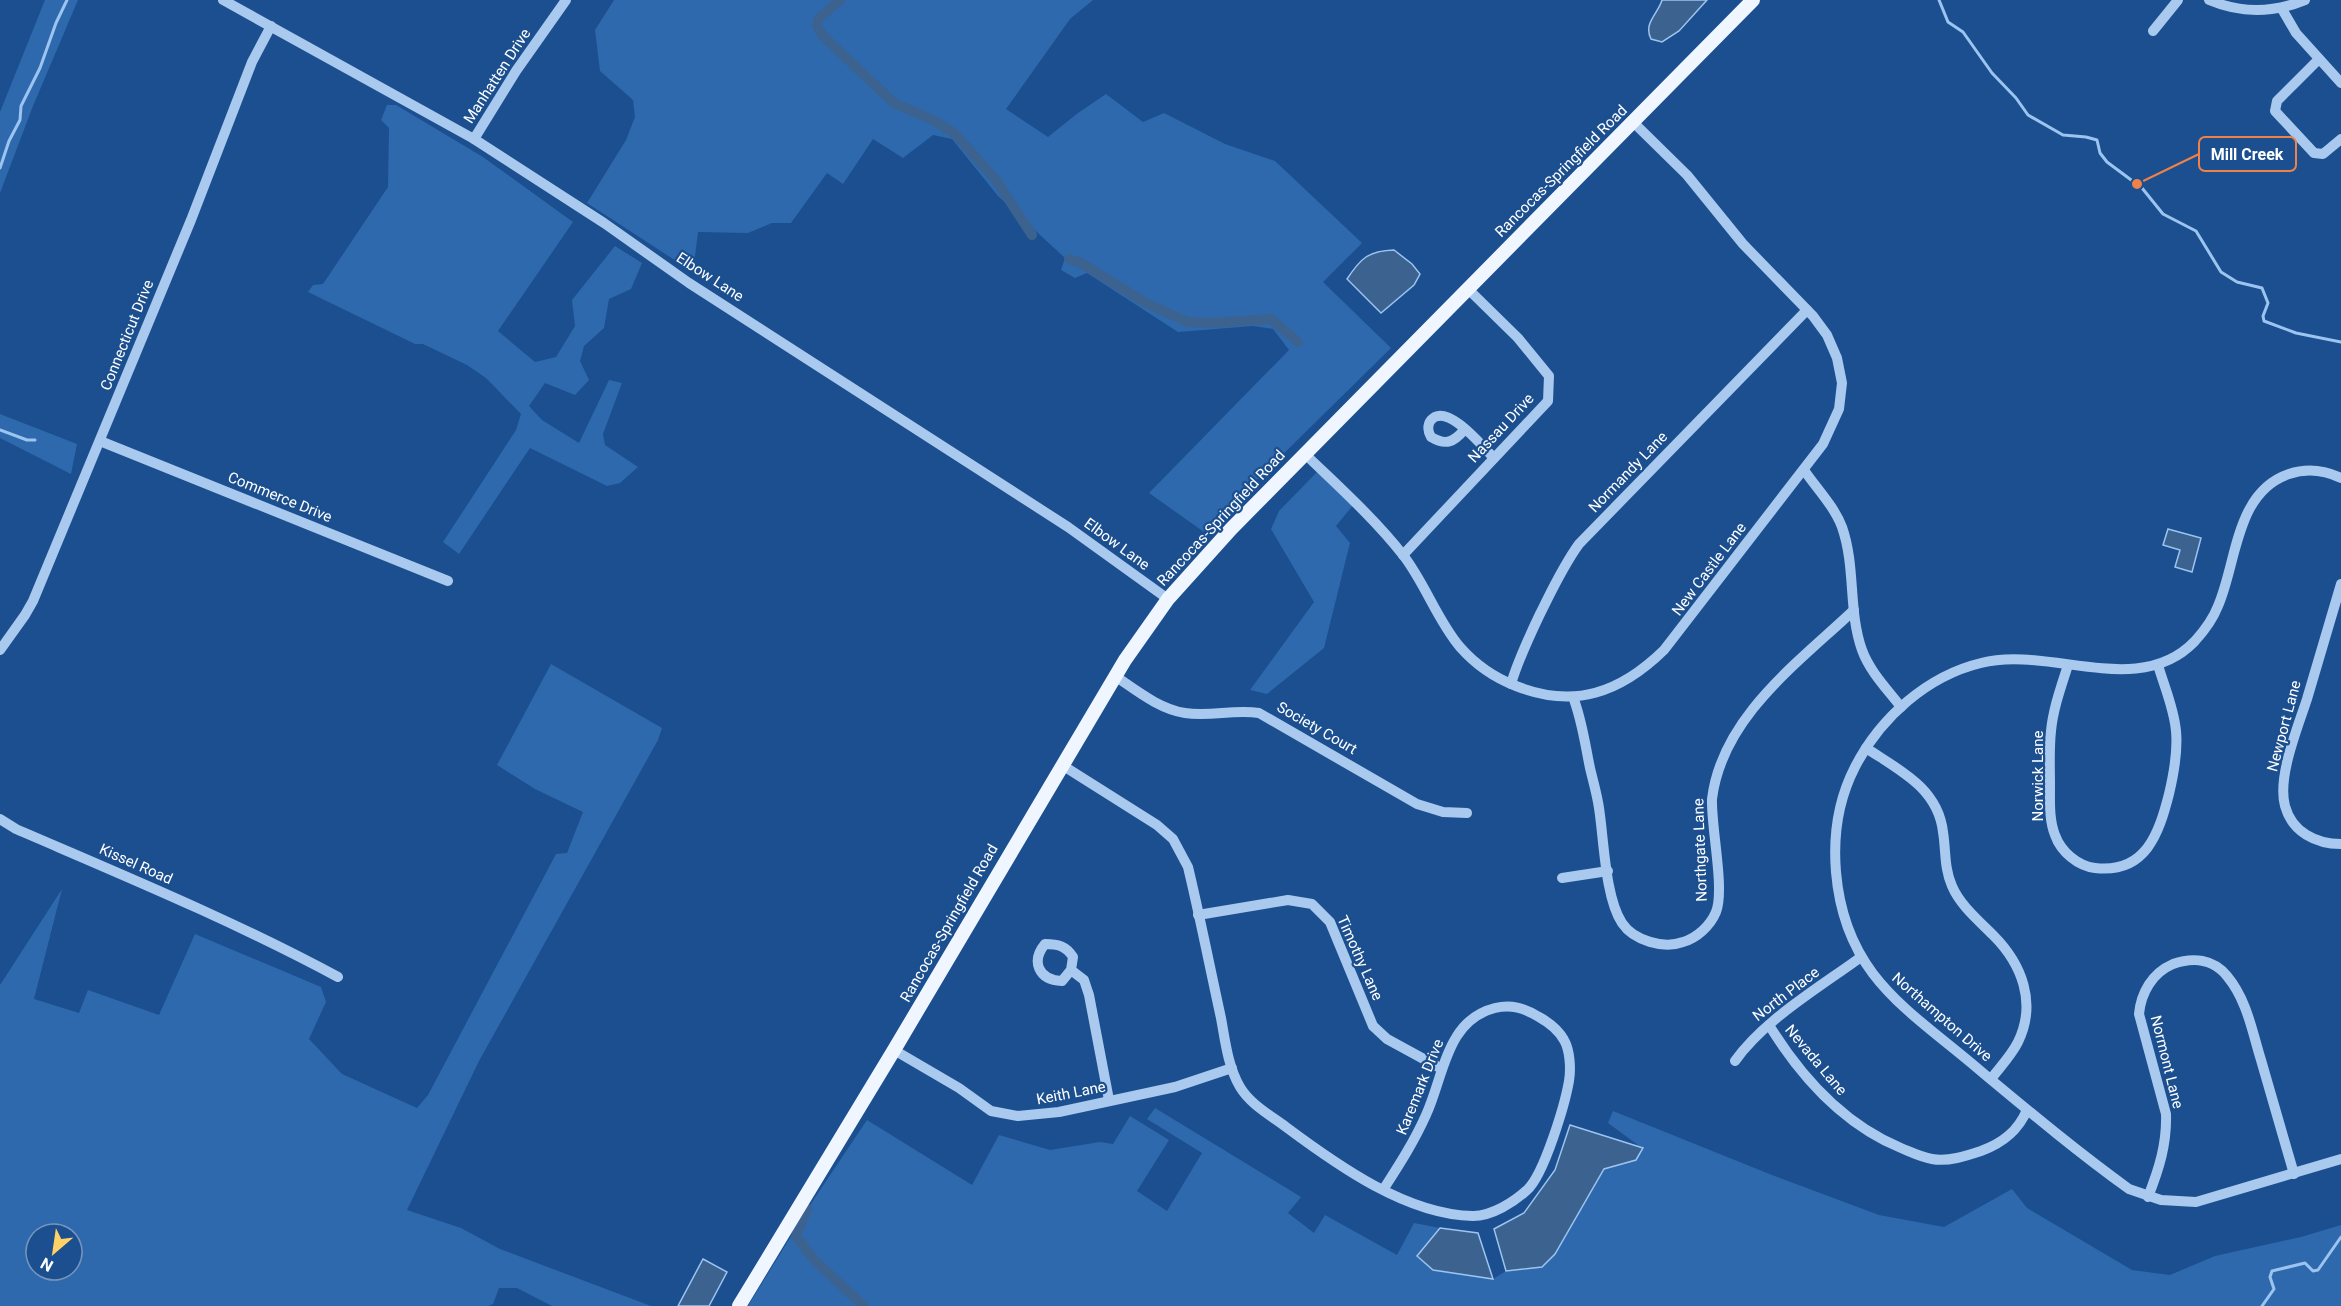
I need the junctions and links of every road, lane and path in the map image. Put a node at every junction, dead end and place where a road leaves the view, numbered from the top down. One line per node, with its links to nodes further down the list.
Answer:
1 (223, 0): 8 (street, Elbow Lane)
2 (566, 0): 13 (street, Manhatten Drive)
3 (1753, 0): 12 (main road, Rancocas-Springfield Road)
4 (2178, 0): 9 (street)
5 (2209, 0): 7 (street)
6 (2305, 0): 7 (street)
7 (2282, 9): 10 (street)
8 (271, 26): 13 (street, Elbow Lane); 18 (street, Connecticut Drive)
9 (2153, 31)
10 (2319, 59): 11 (street); 14 (street)
11 (2341, 82)
12 (1633, 122): 15 (main road, Rancocas-Springfield Road); 16 (street, New Castle Lane)
13 (474, 139): 26 (street, Elbow Lane)
14 (2341, 139)
15 (1468, 289): 19 (main road, Rancocas-Springfield Road); 20 (street, Nassau Drive)
16 (1807, 310): 21 (street, New Castle Lane); 32 (street, Normandy Lane)
17 (1464, 429): 20 (street)
18 (100, 441): 24 (street, Commerce Drive); 28 (street, Connecticut Drive)
19 (1305, 454): 23 (street, New Castle Lane); 26 (main road, Rancocas-Springfield Road)
20 (1494, 458): 23 (street, Nassau Drive)
21 (1804, 470): 27 (street); 33 (street, New Castle Lane)
22 (2341, 478): 30 (street, Northampton Drive)
23 (1403, 555): 32 (street, New Castle Lane)
24 (448, 581)
25 (2341, 584): 39 (street, Newport Lane)
26 (1168, 598): 31 (main road, Rancocas-Springfield Road)
27 (1854, 610): 34 (street); 40 (street, Northgate Lane)
28 (0, 650)
29 (2068, 665): 30 (street, Northampton Drive); 30 (street, Norwick Lane); 34 (street, Northampton Drive)
30 (2158, 665)
31 (1115, 676): 36 (main road, Rancocas-Springfield Road); 37 (street, Society Court)
32 (1511, 684): 33 (street, New Castle Lane)
33 (1573, 697): 40 (street, Northgate Lane)
34 (1901, 707): 35 (street, Northampton Drive)
35 (1866, 748): 43 (street, Northampton Drive); 51 (street)
36 (1062, 765): 42 (street, Karemark Drive); 47 (main road, Rancocas-Springfield Road)
37 (1467, 813)
38 (0, 819): 45 (street, Kissel Road)
39 (2341, 844)
40 (1608, 871): 41 (street)
41 (1563, 878)
42 (1198, 915): 49 (street, Karemark Drive); 50 (street, Timothy Lane)
43 (1861, 957): 46 (street, North Place); 51 (street, Northampton Drive)
44 (1071, 970): 52 (street)
45 (338, 977)
46 (1769, 1025): 48 (street, North Place); 53 (street, Nevada Lane)
47 (894, 1050): 52 (street, Keith Lane); 58 (main road, Rancocas-Springfield Road)
48 (1735, 1061)
49 (1232, 1068): 52 (street, Keith Lane); 56 (street, Karemark Drive)
50 (1442, 1069): 56 (street, Karemark Drive); 56 (street, Karemark Drive)
51 (1991, 1079): 53 (street, Northampton Drive)
52 (1109, 1100)
53 (2027, 1110): 57 (street, Northampton Drive)
54 (2341, 1159): 55 (street, Northampton Drive)
55 (2294, 1174): 57 (street, Northampton Drive); 57 (street, Normont Lane)
56 (1383, 1190)
57 (2148, 1197)
58 (739, 1306)

